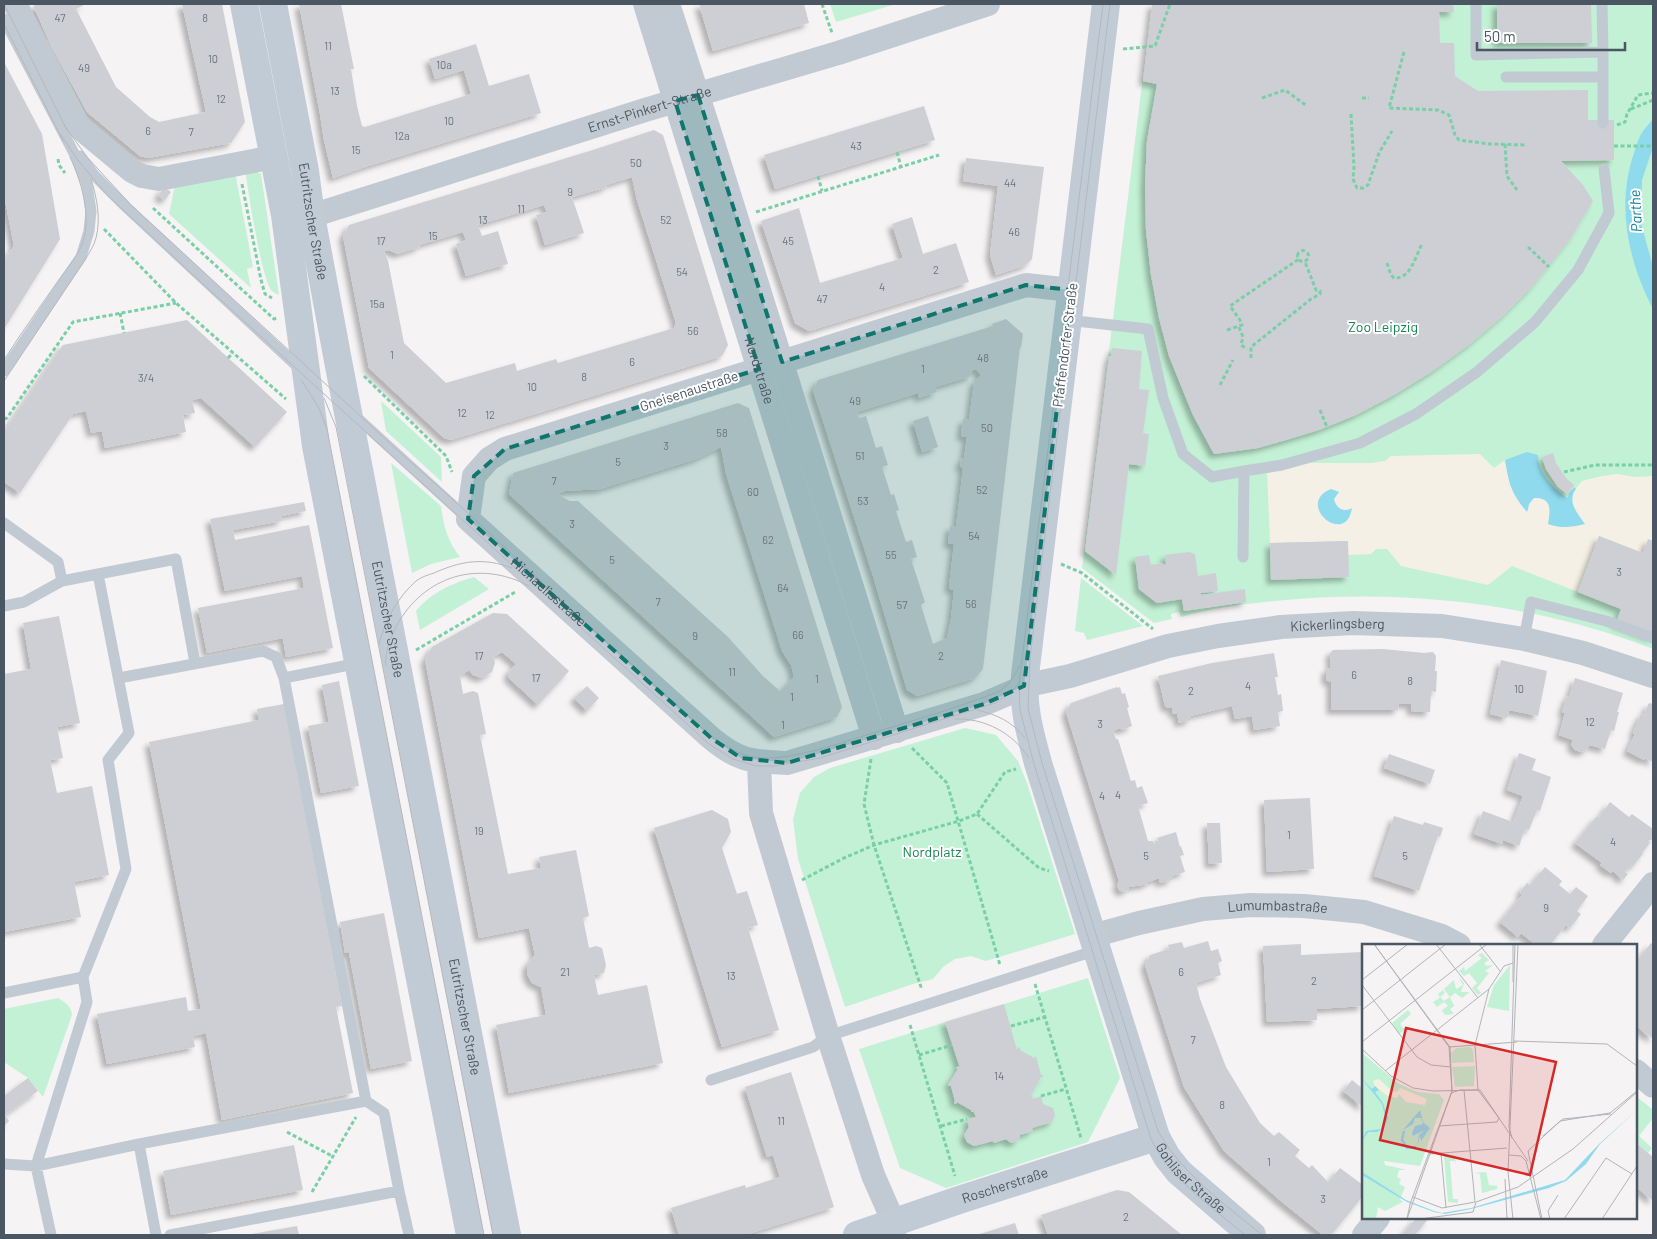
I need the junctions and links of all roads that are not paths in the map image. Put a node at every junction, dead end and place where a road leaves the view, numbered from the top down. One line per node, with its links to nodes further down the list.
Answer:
1 (16, 4): 15 (street)
2 (244, 4): 18 (main road, Eutritzscher Straße)
3 (273, 4): 20 (main road, Eutritzscher Straße)
4 (645, 4): 14 (street, Nordstraße)
5 (668, 4): 14 (street, Nordstraße)
6 (1106, 4): 21 (main road, Pfaffendorfer Straße)
7 (1476, 4): 11 (lane)
8 (1602, 4): 11 (lane)
9 (984, 5): 14 (street, Ernst-Pinkert-Straße)
10 (4, 19): 17 (lane)
11 (1602, 52): 13 (lane)
12 (1506, 77): 13 (lane)
13 (1603, 77): 16 (lane)
14 (686, 98): 20 (street, Ernst-Pinkert-Straße); 23 (street, Nordstraße); 24 (street, Nordstraße)
15 (72, 114): 17 (lane); 18 (street)
16 (1603, 123)
17 (68, 140): 25 (lane); 26 (lane)
18 (274, 157): 26 (main road, Eutritzscher Straße)
19 (1604, 169): 28 (lane)
20 (311, 216): 27 (main road, Eutritzscher Straße)
21 (1071, 290): 22 (main road, Pfaffendorfer Straße); 23 (street, Gneisenaustraße)
22 (1068, 320): 28 (lane); 42 (main road, Pfaffendorfer Straße)
23 (782, 362): 24 (street, Gneisenaustraße); 43 (street, Nordstraße)
24 (759, 369): 29 (street, Gneisenaustraße); 44 (street, Nordstraße)
25 (4, 372)
26 (306, 373): 38 (main road, Eutritzscher Straße)
27 (347, 408): 29 (lane, Michaelisstraße); 69 (main road, Eutritzscher Straße)
28 (1244, 471): 31 (lane)
29 (468, 519): 45 (street, Michaelisstraße)
30 (4, 522): 33 (lane)
31 (1243, 557)
32 (98, 574): 33 (lane); 37 (lane); 40 (lane)
33 (62, 581): 34 (lane)
34 (4, 606)
35 (1653, 638): 36 (lane)
36 (1524, 639): 39 (street, Kickerlingsberg); 42 (street, Kickerlingsberg)
37 (195, 663): 40 (lane); 41 (lane)
38 (359, 663): 41 (lane); 68 (main road, Eutritzscher Straße)
39 (1653, 676)
40 (119, 678): 50 (lane)
41 (284, 678): 56 (lane)
42 (1024, 686): 43 (street); 47 (main road)
43 (897, 731): 44 (street)
44 (874, 738): 45 (street)
45 (759, 762): 52 (street)
46 (1653, 884): 49 (street)
47 (1094, 943): 48 (street, Lumumbastraße); 52 (lane); 57 (main road)
48 (1457, 944)
49 (1605, 944)
50 (83, 977): 51 (lane); 60 (lane)
51 (4, 993)
52 (828, 1036): 54 (lane); 63 (street)
53 (1637, 1072): 55 (street)
54 (711, 1080)
55 (1653, 1086)
56 (366, 1101): 58 (lane); 61 (lane)
57 (1156, 1138): 63 (main road, Roscherstraße); 71 (main road, Gohliser Straße)
58 (139, 1144): 60 (lane); 65 (lane)
59 (4, 1164): 60 (lane)
60 (36, 1166): 64 (lane)
61 (400, 1191): 66 (lane); 67 (lane)
62 (1377, 1219): 72 (street)
63 (894, 1229): 70 (main road, Roscherstraße)
64 (51, 1235)
65 (156, 1235)
66 (170, 1235)
67 (409, 1235)
68 (470, 1235)
69 (507, 1235)
70 (857, 1235)
71 (1252, 1235)
72 (1364, 1235)

